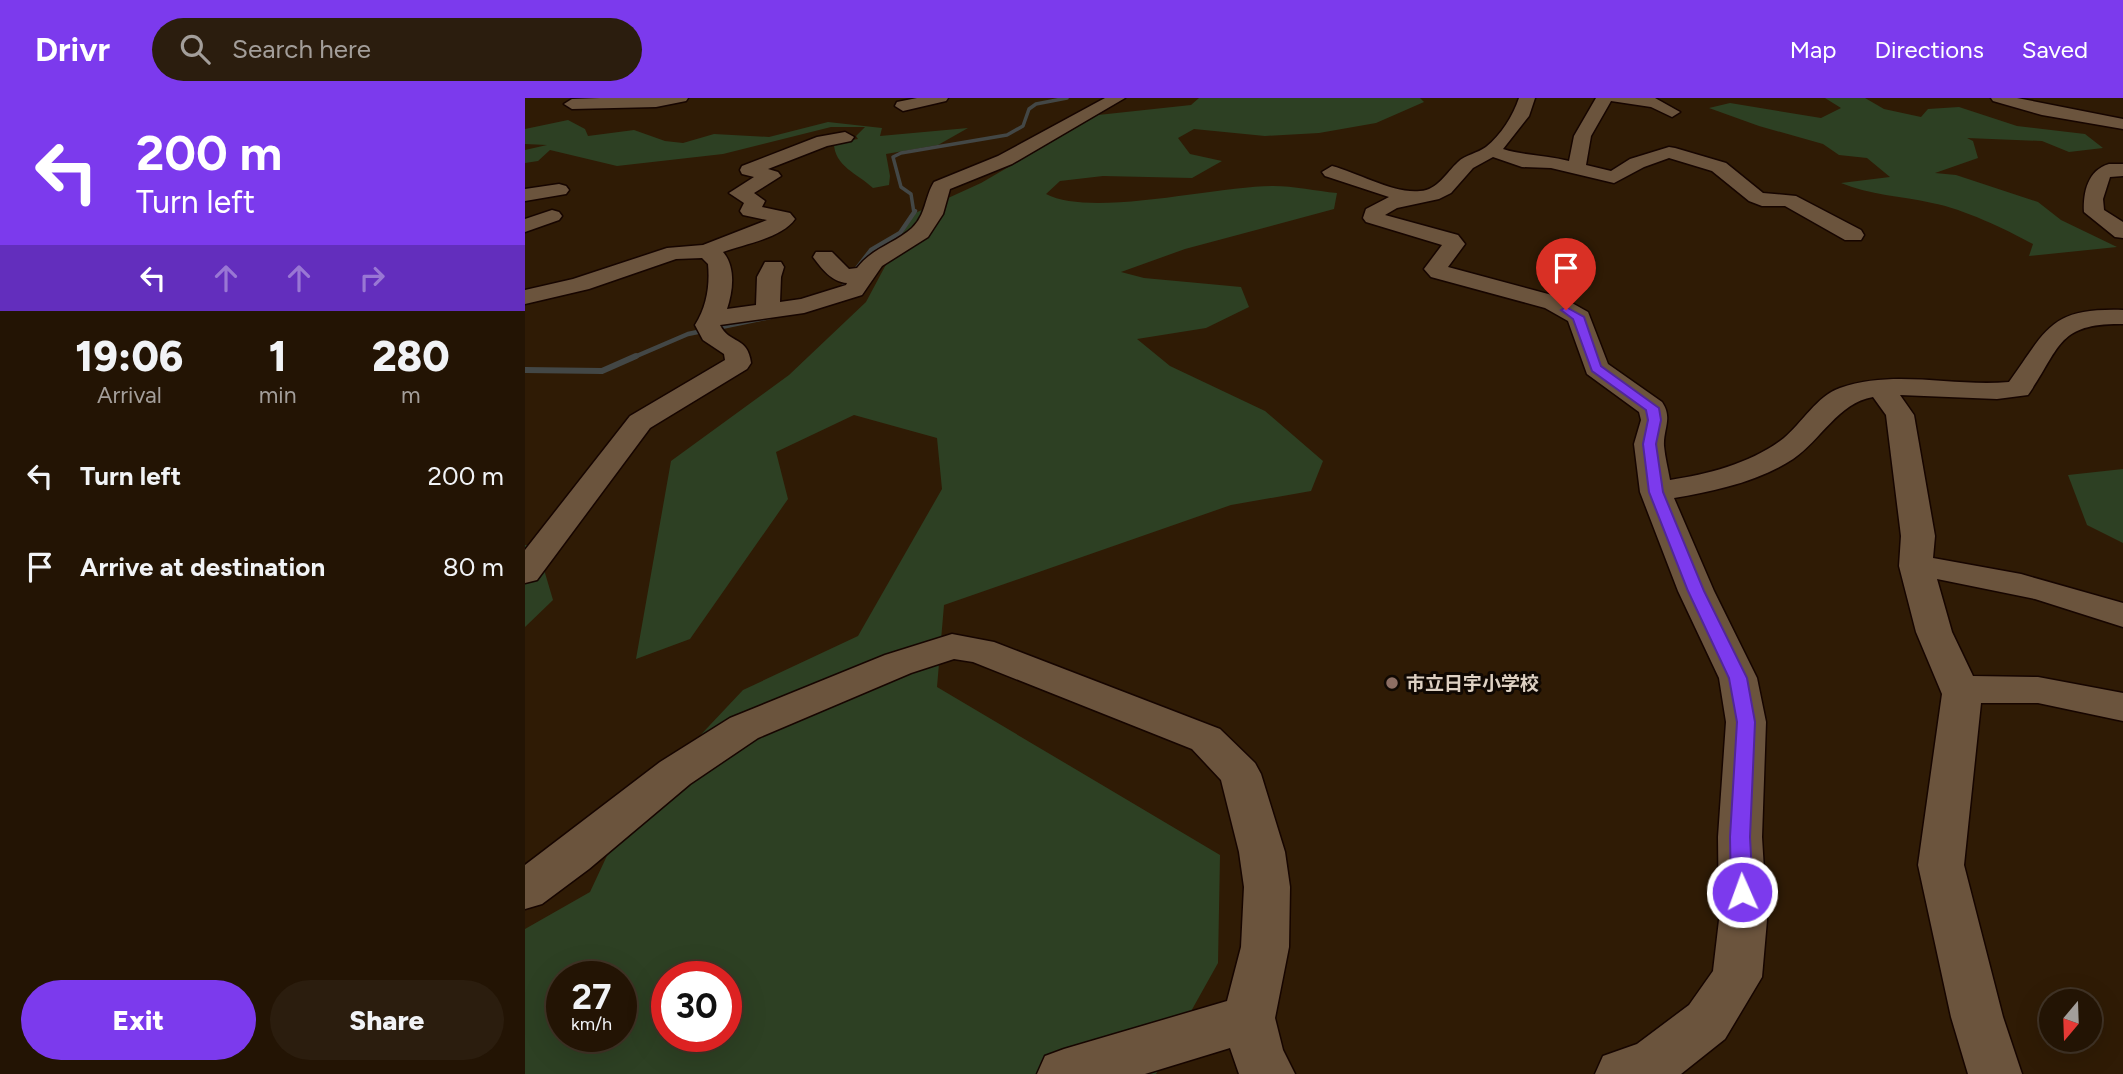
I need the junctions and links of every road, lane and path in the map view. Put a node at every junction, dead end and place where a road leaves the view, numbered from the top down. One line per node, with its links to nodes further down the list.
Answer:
1 (680, 98): 8 (street)
2 (940, 98): 9 (street)
3 (1117, 98): 30 (street)
4 (1526, 98): 16 (street)
5 (1604, 98): 17 (street)
6 (1617, 98): 12 (street)
7 (1999, 98): 14 (street)
8 (621, 100): 11 (street)
9 (913, 102)
10 (572, 104): 11 (street)
11 (594, 106): 13 (street)
12 (1672, 113)
13 (614, 121)
14 (2123, 124)
15 (845, 137): 27 (street)
16 (1492, 151): 17 (street); 22 (street)
17 (1574, 166): 26 (street)
18 (2123, 170): 25 (street)
19 (1332, 172): 22 (street)
20 (559, 190): 21 (street)
21 (525, 195)
22 (1418, 198): 36 (street)
23 (552, 216): 24 (street)
24 (525, 226)
25 (2123, 232)
26 (1853, 235)
27 (706, 251): 31 (street); 34 (street)
28 (824, 257): 30 (street)
29 (773, 267): 32 (street)
30 (855, 280): 32 (street)
31 (525, 297)
32 (768, 313): 34 (street)
33 (2123, 317): 35 (street)
34 (710, 327): 38 (street)
35 (1881, 389): 36 (street); 37 (street)
36 (1656, 492): 46 (street)
37 (1916, 566): 39 (street); 40 (street)
38 (525, 573)
39 (2123, 616)
40 (1960, 689): 41 (street); 47 (street)
41 (2123, 707)
42 (525, 890): 43 (street)
43 (1249, 1018): 44 (street); 45 (street)
44 (1064, 1074)
45 (1268, 1074)
46 (1622, 1074)
47 (1995, 1074)

